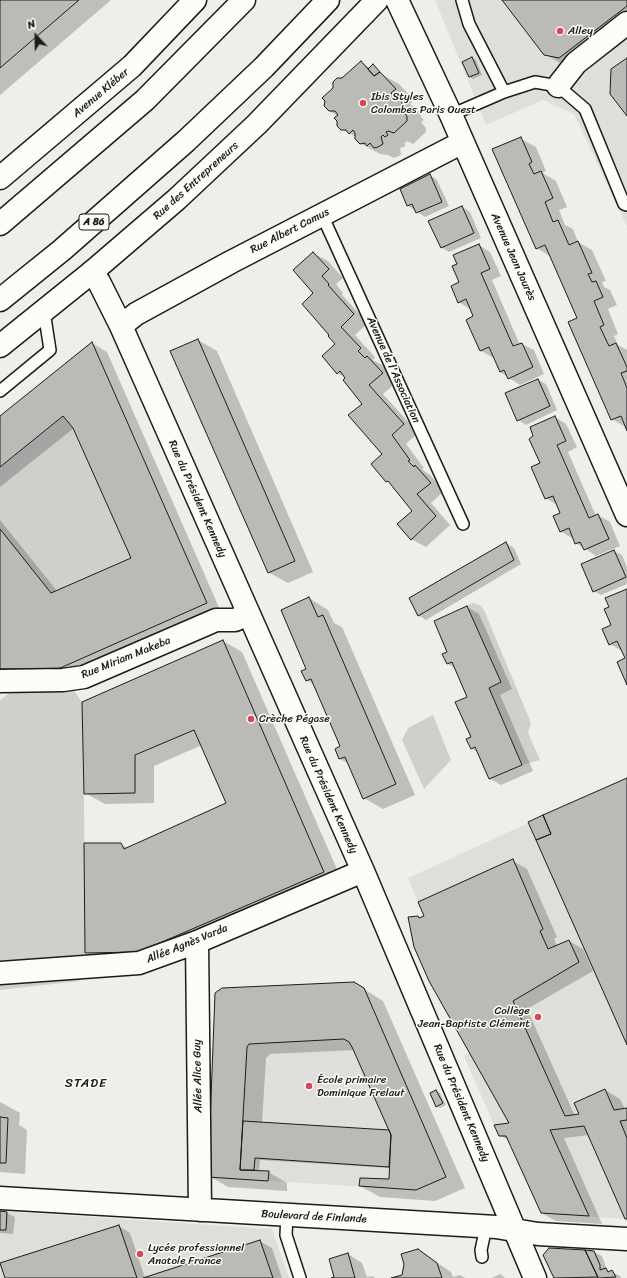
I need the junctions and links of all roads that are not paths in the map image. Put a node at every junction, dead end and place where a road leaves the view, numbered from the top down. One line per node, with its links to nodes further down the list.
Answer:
1 (195, 0): 12 (main road, Avenue Kléber)
2 (244, 0): 15 (main road)
3 (328, 0): 17 (main road, A 86)
4 (377, 0): 16 (main road, Rue des Entrepreneurs)
5 (397, 0): 10 (main road, Avenue Jean Jaurès)
6 (462, 0): 9 (lane)
7 (627, 23): 8 (main road)
8 (558, 86): 9 (lane); 13 (lane)
9 (504, 92): 10 (lane)
10 (451, 115): 11 (main road, Avenue Jean Jaurès)
11 (462, 142): 14 (main road, Rue Albert Camus); 22 (main road, Avenue Jean Jaurès)
12 (2, 176)
13 (626, 207)
14 (322, 215): 19 (main road, Rue Albert Camus); 23 (lane, Avenue de l'Association)
15 (0, 224)
16 (92, 272): 18 (main road, Rue des Entrepreneurs); 19 (main road, Rue du Président Kennedy)
17 (0, 300)
18 (44, 311): 20 (main road, Rue des Entrepreneurs); 21 (lane)
19 (121, 326): 24 (main road, Rue du Président Kennedy)
20 (0, 346)
21 (0, 390)
22 (627, 515)
23 (463, 524)
24 (247, 614): 25 (main road, Rue Miriam Makeba); 26 (main road, Rue du Président Kennedy)
25 (0, 681)
26 (362, 871): 27 (main road, Allée Agnès Varda); 33 (main road, Rue du Président Kennedy)
27 (196, 942): 28 (main road, Allée Agnès Varda); 30 (main road, Allée Alice Guy)
28 (0, 973)
29 (0, 1198): 30 (main road, Boulevard de Finlande)
30 (200, 1210): 31 (main road, Boulevard de Finlande)
31 (287, 1215): 32 (main road, Boulevard de Finlande); 36 (lane)
32 (486, 1227): 33 (main road, Boulevard de Finlande); 35 (lane)
33 (514, 1231): 34 (main road, Boulevard de Finlande); 37 (main road, Rue du Président Kennedy)
34 (627, 1239)
35 (482, 1257)
36 (300, 1278)
37 (535, 1278)

